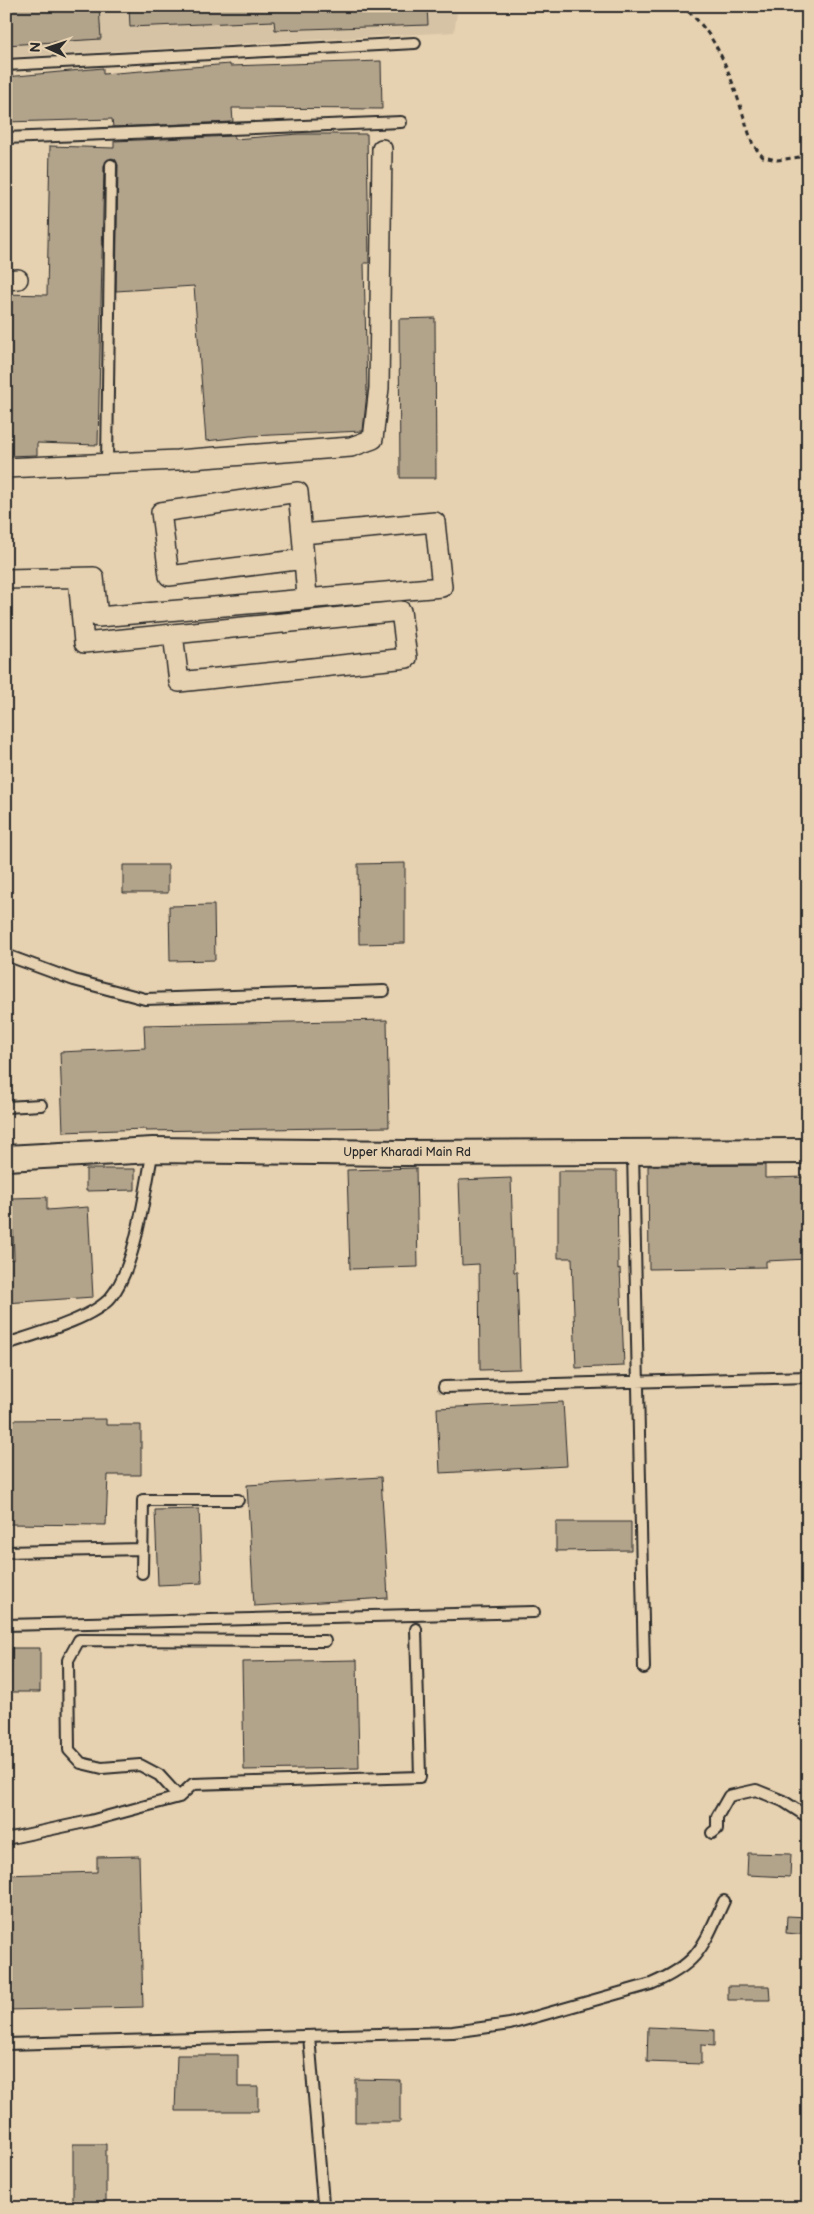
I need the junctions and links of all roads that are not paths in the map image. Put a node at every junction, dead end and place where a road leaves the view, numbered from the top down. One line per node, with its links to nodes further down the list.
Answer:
1 (415, 43): 2 (lane)
2 (6, 65)
3 (401, 122): 4 (lane)
4 (6, 138)
5 (382, 148): 7 (street)
6 (111, 165): 7 (lane)
7 (107, 463): 8 (street)
8 (6, 468)
9 (302, 534): 10 (street); 10 (street); 13 (street)
10 (304, 559): 13 (street)
11 (78, 578): 12 (street); 13 (street); 14 (street)
12 (6, 579)
13 (306, 598)
14 (173, 634): 14 (street)
15 (6, 955): 16 (lane)
16 (384, 991)
17 (41, 1105): 18 (lane)
18 (6, 1107)
19 (153, 1150): 20 (street, Upper Kharadi Main Rd); 22 (street, Upper Kharadi Main Rd); 23 (lane)
20 (633, 1151): 21 (street, Upper Kharadi Main Rd); 25 (lane)
21 (808, 1151)
22 (6, 1158)
23 (6, 1344)
24 (808, 1377): 25 (lane)
25 (638, 1380): 26 (lane); 35 (lane)
26 (444, 1387)
27 (238, 1500): 28 (lane)
28 (142, 1549): 29 (lane); 30 (lane)
29 (6, 1552)
30 (142, 1573)
31 (534, 1612): 32 (lane)
32 (6, 1625)
33 (416, 1629): 36 (lane)
34 (325, 1640): 36 (lane)
35 (644, 1668)
36 (179, 1797): 39 (lane)
37 (808, 1817): 38 (lane)
38 (712, 1834)
39 (6, 1839)
40 (724, 1901): 41 (lane)
41 (310, 2036): 42 (lane); 43 (lane)
42 (6, 2044)
43 (321, 2208)

